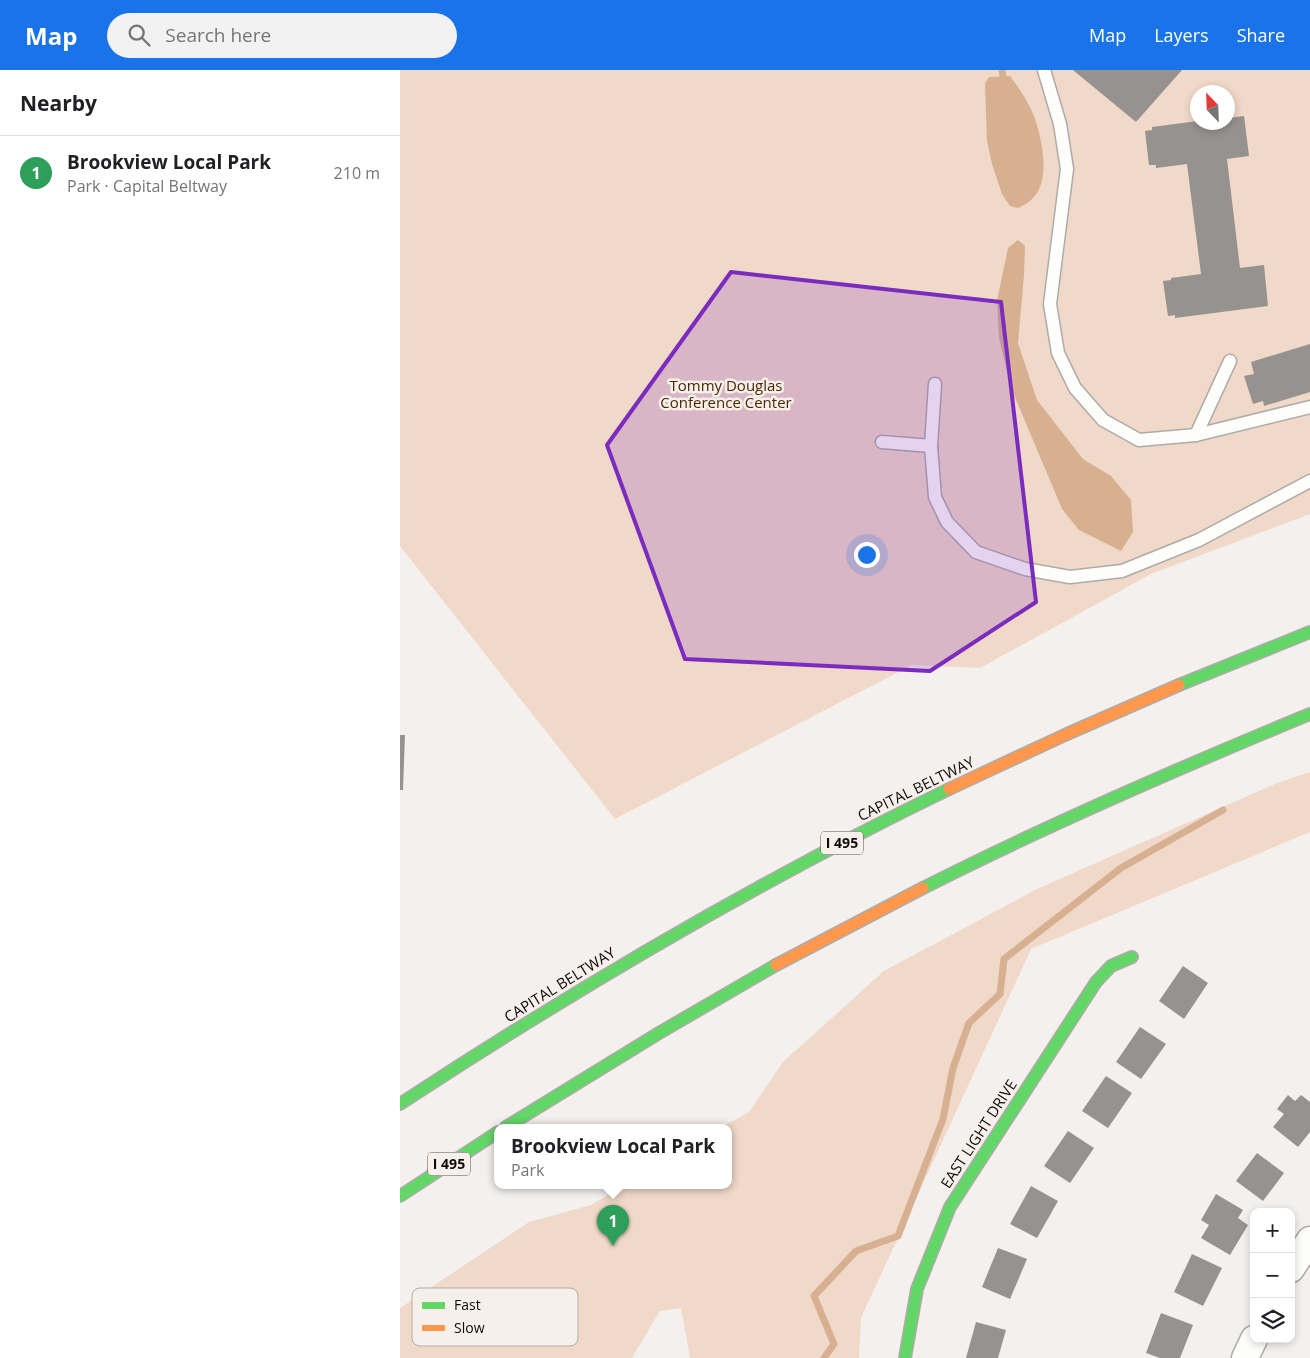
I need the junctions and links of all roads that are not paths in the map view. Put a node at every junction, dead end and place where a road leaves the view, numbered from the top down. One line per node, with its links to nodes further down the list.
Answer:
1 (1044, 70): 5 (lane)
2 (1230, 361): 5 (lane)
3 (935, 384): 7 (lane)
4 (1310, 407): 5 (lane)
5 (1196, 436)
6 (882, 442): 7 (lane)
7 (930, 446): 8 (lane)
8 (1310, 481)
9 (1310, 632): 12 (main road, CAPITAL BELTWAY / I 495)
10 (1310, 714): 13 (main road)
11 (1132, 957): 19 (main road, EAST LIGHT DRIVE)
12 (400, 1104)
13 (511, 1124)
14 (494, 1135): 15 (main road, I 495)
15 (400, 1196)
16 (1310, 1240): 17 (street)
17 (1295, 1263)
18 (1252, 1343): 20 (street)
19 (905, 1358)
20 (1245, 1358)

